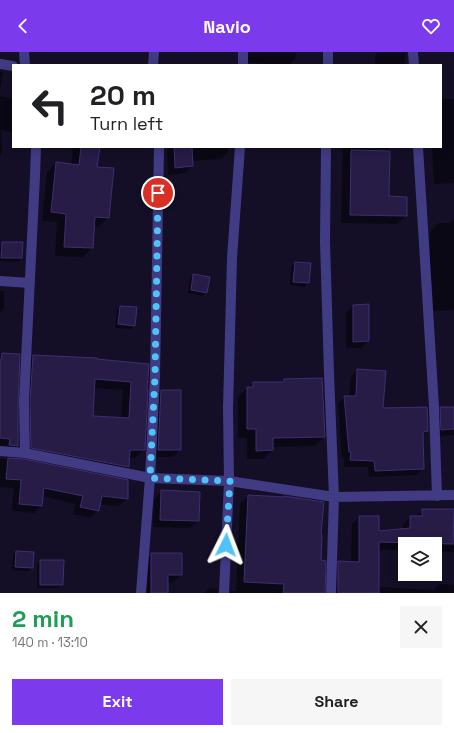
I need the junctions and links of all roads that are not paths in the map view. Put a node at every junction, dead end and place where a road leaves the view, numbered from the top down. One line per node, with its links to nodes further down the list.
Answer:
1 (24, 52): 7 (street)
2 (154, 52): 8 (street)
3 (243, 52): 9 (street)
4 (328, 52): 10 (street)
5 (413, 52): 11 (street)
6 (0, 64): 12 (street)
7 (25, 64)
8 (153, 64)
9 (243, 64)
10 (328, 64)
11 (414, 64)
12 (12, 66)
13 (36, 148): 19 (street)
14 (159, 148): 22 (street)
15 (240, 148): 23 (street)
16 (326, 148): 26 (street)
17 (418, 148): 25 (street)
18 (0, 281): 19 (street)
19 (30, 283): 21 (street)
20 (0, 451): 21 (street)
21 (25, 453): 22 (street)
22 (150, 478): 23 (street); 27 (street)
23 (230, 481): 26 (street); 28 (street)
24 (454, 495): 25 (street)
25 (437, 496): 26 (street)
26 (334, 497): 29 (street)
27 (141, 593)
28 (224, 593)
29 (331, 593)

